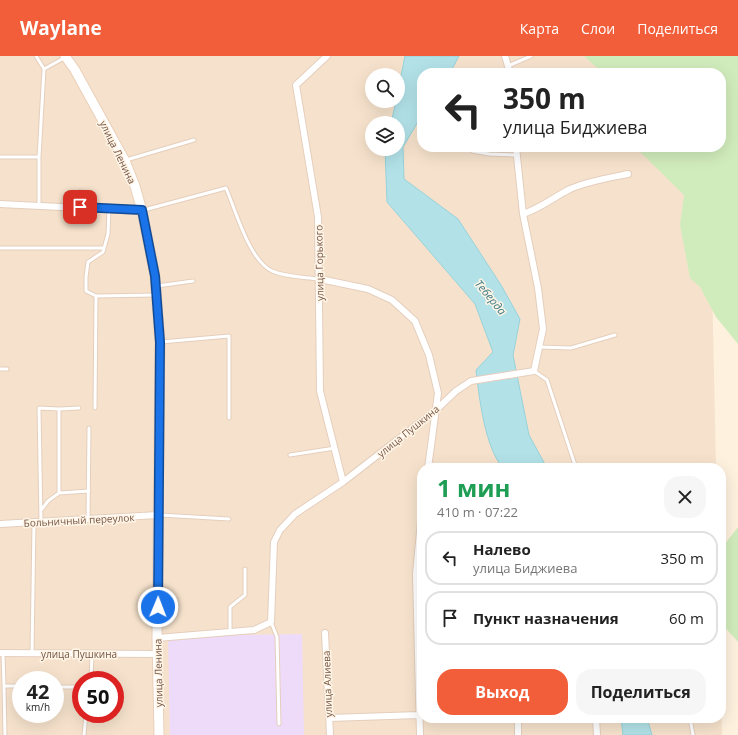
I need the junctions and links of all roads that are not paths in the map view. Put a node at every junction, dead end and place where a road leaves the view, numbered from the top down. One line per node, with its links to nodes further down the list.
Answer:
1 (36, 56): 8 (lane)
2 (327, 56): 26 (street, улица Горького)
3 (505, 56): 6 (street)
4 (531, 56): 7 (lane)
5 (65, 57): 8 (lane); 15 (main road, улица Ленина)
6 (508, 68)
7 (512, 68)
8 (44, 69): 14 (lane)
9 (194, 140): 15 (lane)
10 (477, 152): 12 (lane)
11 (517, 152): 12 (street)
12 (517, 155): 23 (street)
13 (0, 157): 14 (lane)
14 (39, 157): 19 (lane)
15 (125, 161): 22 (main road, улица Ленина)
16 (628, 174): 23 (street)
17 (81, 191): 20 (lane)
18 (0, 204): 19 (street)
19 (39, 206): 20 (street)
20 (80, 207): 21 (street)
21 (109, 208): 22 (street); 25 (lane)
22 (142, 210): 26 (lane); 28 (main road, улица Ленина)
23 (523, 214): 32 (street)
24 (0, 248): 25 (lane)
25 (104, 248): 29 (lane)
26 (320, 279): 39 (street); 42 (street, улица Горького)
27 (193, 281): 28 (lane)
28 (156, 291): 29 (lane); 31 (main road, улица Ленина)
29 (96, 296): 37 (lane)
30 (615, 335): 32 (lane)
31 (160, 342): 40 (lane); 50 (main road, улица Ленина)
32 (539, 347): 35 (street)
33 (0, 369): 34 (lane)
34 (7, 369)
35 (534, 371): 39 (street, улица Пушкина); 45 (lane)
36 (79, 408): 38 (lane)
37 (94, 408)
38 (58, 409): 48 (lane); 49 (lane)
39 (436, 410): 44 (street); 46 (street, улица Пушкина)
40 (229, 418)
41 (89, 428): 47 (lane)
42 (334, 448): 43 (lane); 46 (street, улица Горького)
43 (290, 455)
44 (429, 463)
45 (574, 463)
46 (343, 482): 59 (street, улица Пушкина)
47 (89, 491): 48 (lane); 52 (lane)
48 (59, 493): 49 (lane)
49 (41, 509): 54 (lane)
50 (158, 515): 51 (lane); 52 (street, Больничный переулок); 62 (main road, улица Ленина)
51 (229, 519)
52 (88, 520): 54 (street, Больничный переулок)
53 (34, 523): 54 (street, Больничный переулок); 55 (street, Больничный переулок); 64 (lane)
54 (41, 523)
55 (0, 524)
56 (417, 564): 58 (street)
57 (245, 569): 60 (lane)
58 (417, 621)
59 (271, 622): 60 (street); 77 (lane)
60 (230, 632): 62 (street)
61 (325, 633): 71 (street, улица Алиева)
62 (157, 638): 66 (main road, улица Ленина)
63 (2, 653): 64 (street, улица Пушкина); 68 (lane)
64 (32, 654): 65 (street, улица Пушкина)
65 (92, 654): 66 (street, улица Пушкина); 67 (lane)
66 (158, 654): 80 (main road, улица Ленина)
67 (91, 671)
68 (4, 686): 69 (lane); 78 (lane)
69 (12, 686)
70 (417, 715): 71 (street)
71 (328, 718): 81 (street, улица Алиева)
72 (85, 723): 79 (lane)
73 (419, 723): 82 (street)
74 (518, 723): 83 (street)
75 (596, 723): 84 (street)
76 (691, 723): 85 (lane)
77 (279, 724)
78 (6, 735)
79 (84, 735)
80 (159, 735)
81 (330, 735)
82 (420, 735)
83 (518, 735)
84 (597, 735)
85 (693, 735)

